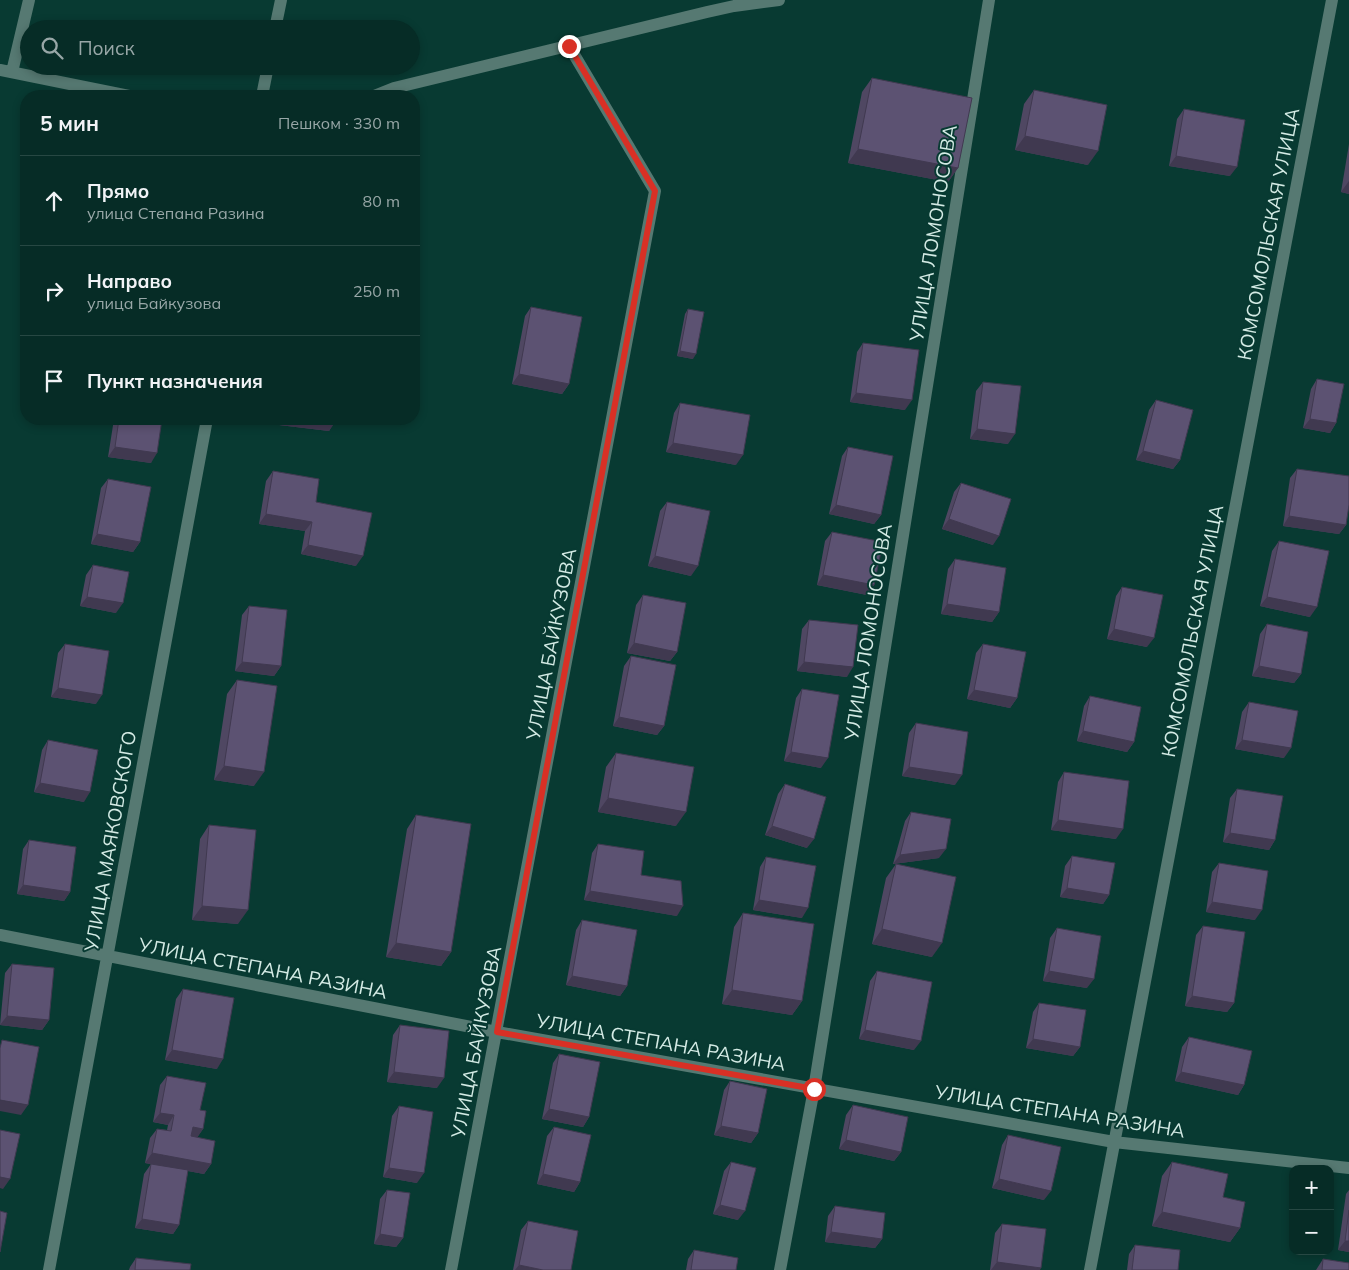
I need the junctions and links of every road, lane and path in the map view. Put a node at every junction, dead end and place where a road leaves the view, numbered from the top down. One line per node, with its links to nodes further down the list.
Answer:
1 (29, 0): 7 (street)
2 (281, 0): 8 (street)
3 (779, 0): 6 (street)
4 (989, 0): 22 (street, УЛИЦА ЛОМОНОСОВА)
5 (1332, 0): 23 (street, КОМСОМОЛЬСКАЯ УЛИЦА)
6 (708, 6): 10 (street)
7 (23, 20)
8 (278, 20)
9 (20, 28): 11 (street)
10 (569, 46): 17 (street); 21 (street, УЛИЦА БАЙКУЗОВА)
11 (6, 71): 12 (street)
12 (20, 74)
13 (26, 75): 15 (street)
14 (266, 75): 16 (street)
15 (99, 90)
16 (263, 90)
17 (389, 90)
18 (206, 425): 20 (street, УЛИЦА МАЯКОВСКОГО)
19 (0, 935): 20 (street, УЛИЦА СТЕПАНА РАЗИНА)
20 (108, 957): 21 (street, УЛИЦА СТЕПАНА РАЗИНА); 25 (street, УЛИЦА МАЯКОВСКОГО)
21 (497, 1032): 22 (street, УЛИЦА СТЕПАНА РАЗИНА); 26 (street, УЛИЦА БАЙКУЗОВА)
22 (814, 1089): 23 (street, УЛИЦА СТЕПАНА РАЗИНА); 27 (street, УЛИЦА ЛОМОНОСОВА)
23 (1114, 1142): 24 (street, УЛИЦА СТЕПАНА РАЗИНА); 28 (street, КОМСОМОЛЬСКАЯ УЛИЦА)
24 (1349, 1168)
25 (49, 1270)
26 (451, 1270)
27 (780, 1270)
28 (1090, 1270)

